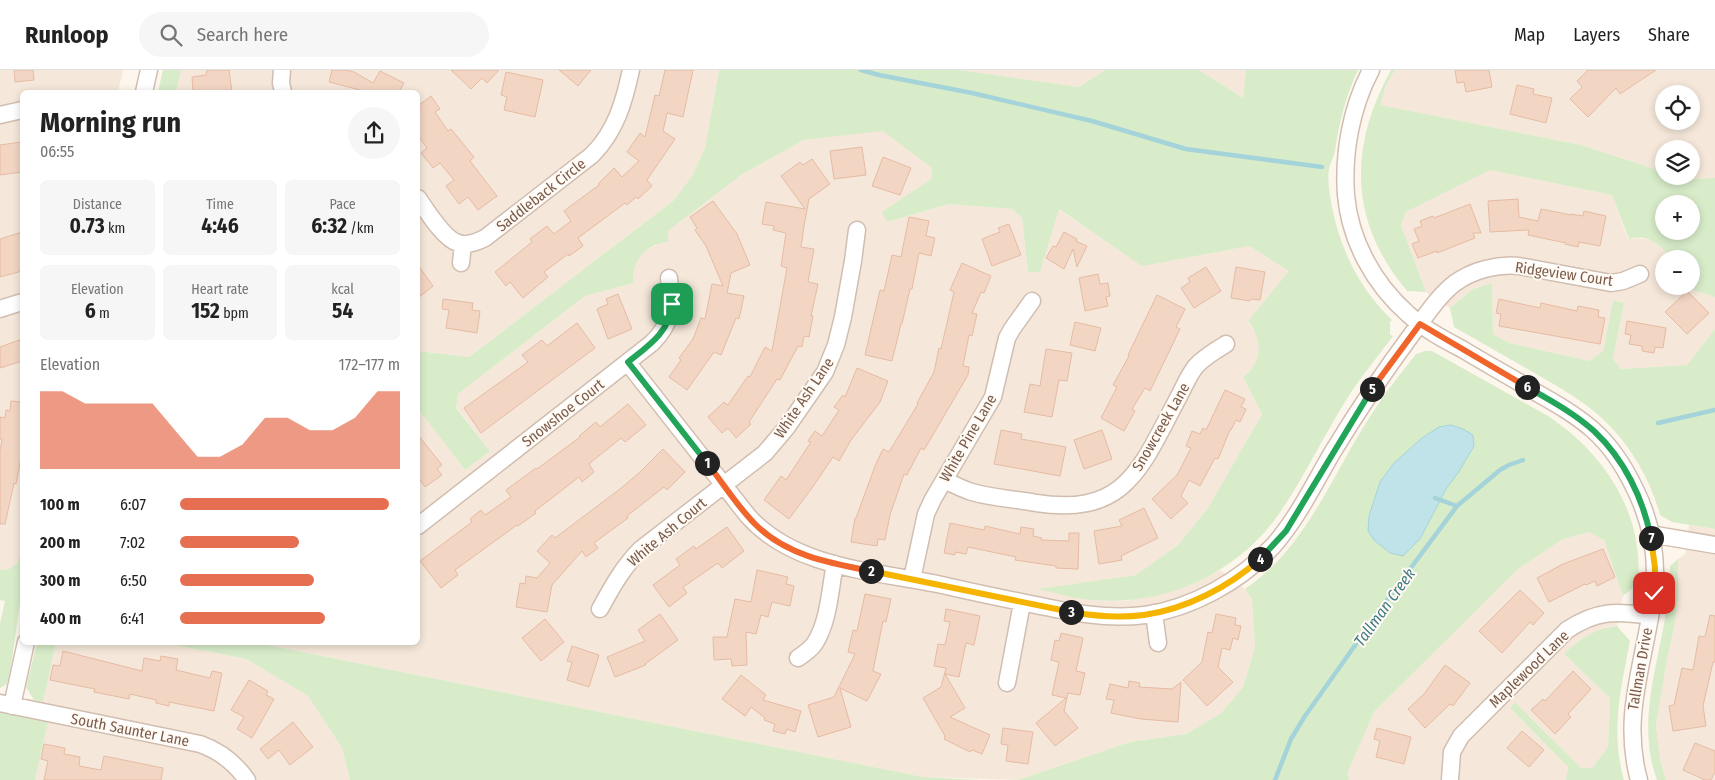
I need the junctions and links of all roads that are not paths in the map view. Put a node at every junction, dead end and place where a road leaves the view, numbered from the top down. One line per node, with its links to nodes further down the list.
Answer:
1 (149, 70): 5 (street)
2 (282, 70): 6 (street)
3 (631, 70): 11 (street, Saddleback Circle)
4 (1371, 70): 18 (street, Tallman Drive)
5 (144, 90)
6 (283, 90)
7 (20, 110): 8 (street)
8 (0, 115)
9 (420, 201): 11 (street)
10 (857, 230): 22 (street, White Ash Lane)
11 (463, 244): 12 (street)
12 (461, 263)
13 (1640, 274): 18 (street, Ridgeview Court)
14 (669, 278): 20 (street, Snowshoe Court)
15 (1032, 302): 21 (street, White Pine Lane)
16 (20, 303): 17 (street)
17 (0, 308)
18 (1420, 324): 24 (street, Tallman Drive); 30 (street, Ridgeview Court)
19 (1226, 344): 21 (street, Snowcreek Lane)
20 (628, 362): 22 (street, Ridgeview Court); 23 (street, Snowshoe Court)
21 (944, 480): 27 (street, White Pine Lane)
22 (724, 485): 26 (street, Ridgeview Court); 29 (street, White Ash Court)
23 (420, 524)
24 (1650, 534): 25 (street); 31 (street, Tallman Drive)
25 (1715, 545)
26 (835, 564): 27 (street, Ridgeview Court); 34 (street)
27 (912, 579): 28 (street, Ridgeview Court)
28 (1022, 602): 30 (street, Ridgeview Court); 35 (street)
29 (600, 609)
30 (1154, 613): 32 (street)
31 (1650, 616): 38 (street, Maplewood Lane); 39 (street, Tallman Drive)
32 (1158, 643)
33 (25, 645): 36 (street)
34 (798, 658)
35 (1007, 683)
36 (6, 704): 37 (street, South Saunter Lane)
37 (248, 780)
38 (1450, 780)
39 (1639, 780)

